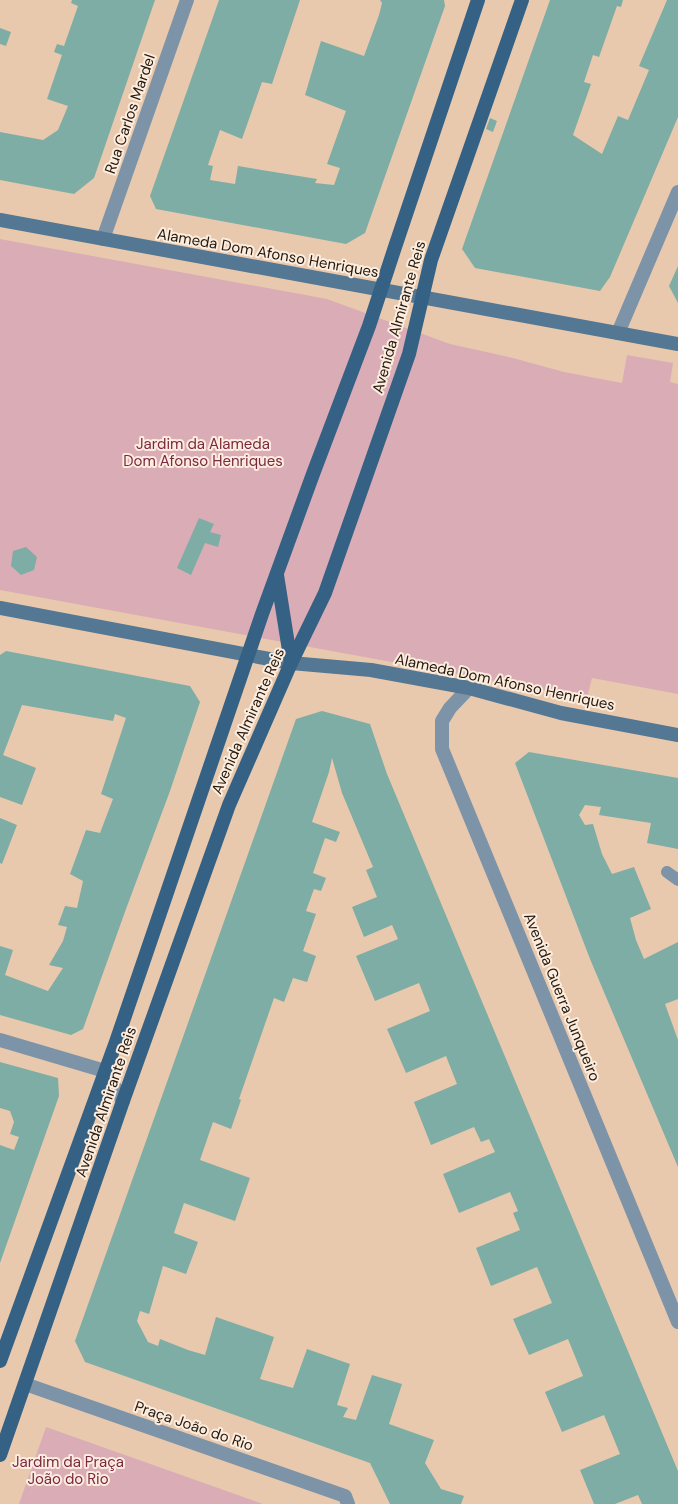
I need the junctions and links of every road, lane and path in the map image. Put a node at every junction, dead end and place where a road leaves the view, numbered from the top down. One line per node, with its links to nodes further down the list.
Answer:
1 (187, 0): 6 (street, Rua Carlos Mardel)
2 (478, 0): 7 (main road, Avenida Almirante Reis)
3 (522, 0): 8 (main road, Avenida Almirante Reis)
4 (678, 192): 9 (street)
5 (0, 220): 6 (main road, Alameda Dom Afonso Henriques)
6 (103, 239): 7 (main road, Alameda Dom Afonso Henriques)
7 (382, 290): 8 (main road, Alameda Dom Afonso Henriques); 11 (main road, Avenida Almirante Reis)
8 (422, 297): 9 (main road, Alameda Dom Afonso Henriques); 14 (main road, Avenida Almirante Reis)
9 (618, 333): 10 (main road, Alameda Dom Afonso Henriques)
10 (678, 344)
11 (277, 574): 13 (main road, Avenida Almirante Reis); 14 (main road)
12 (0, 608): 13 (main road, Alameda Dom Afonso Henriques)
13 (247, 655): 14 (main road, Alameda Dom Afonso Henriques); 20 (main road, Avenida Almirante Reis)
14 (291, 663): 15 (main road, Alameda Dom Afonso Henriques); 21 (main road, Avenida Almirante Reis)
15 (469, 688): 16 (main road, Alameda Dom Afonso Henriques); 22 (street, Avenida Guerra Junqueiro)
16 (678, 735)
17 (667, 872): 18 (lane)
18 (678, 880)
19 (0, 1040): 20 (street)
20 (105, 1071): 21 (street); 23 (main road, Avenida Almirante Reis)
21 (123, 1101): 24 (main road, Avenida Almirante Reis)
22 (678, 1322)
23 (0, 1361)
24 (25, 1384): 25 (main road, Avenida Almirante Reis); 26 (street, Praça João do Rio)
25 (0, 1455)
26 (348, 1504)

